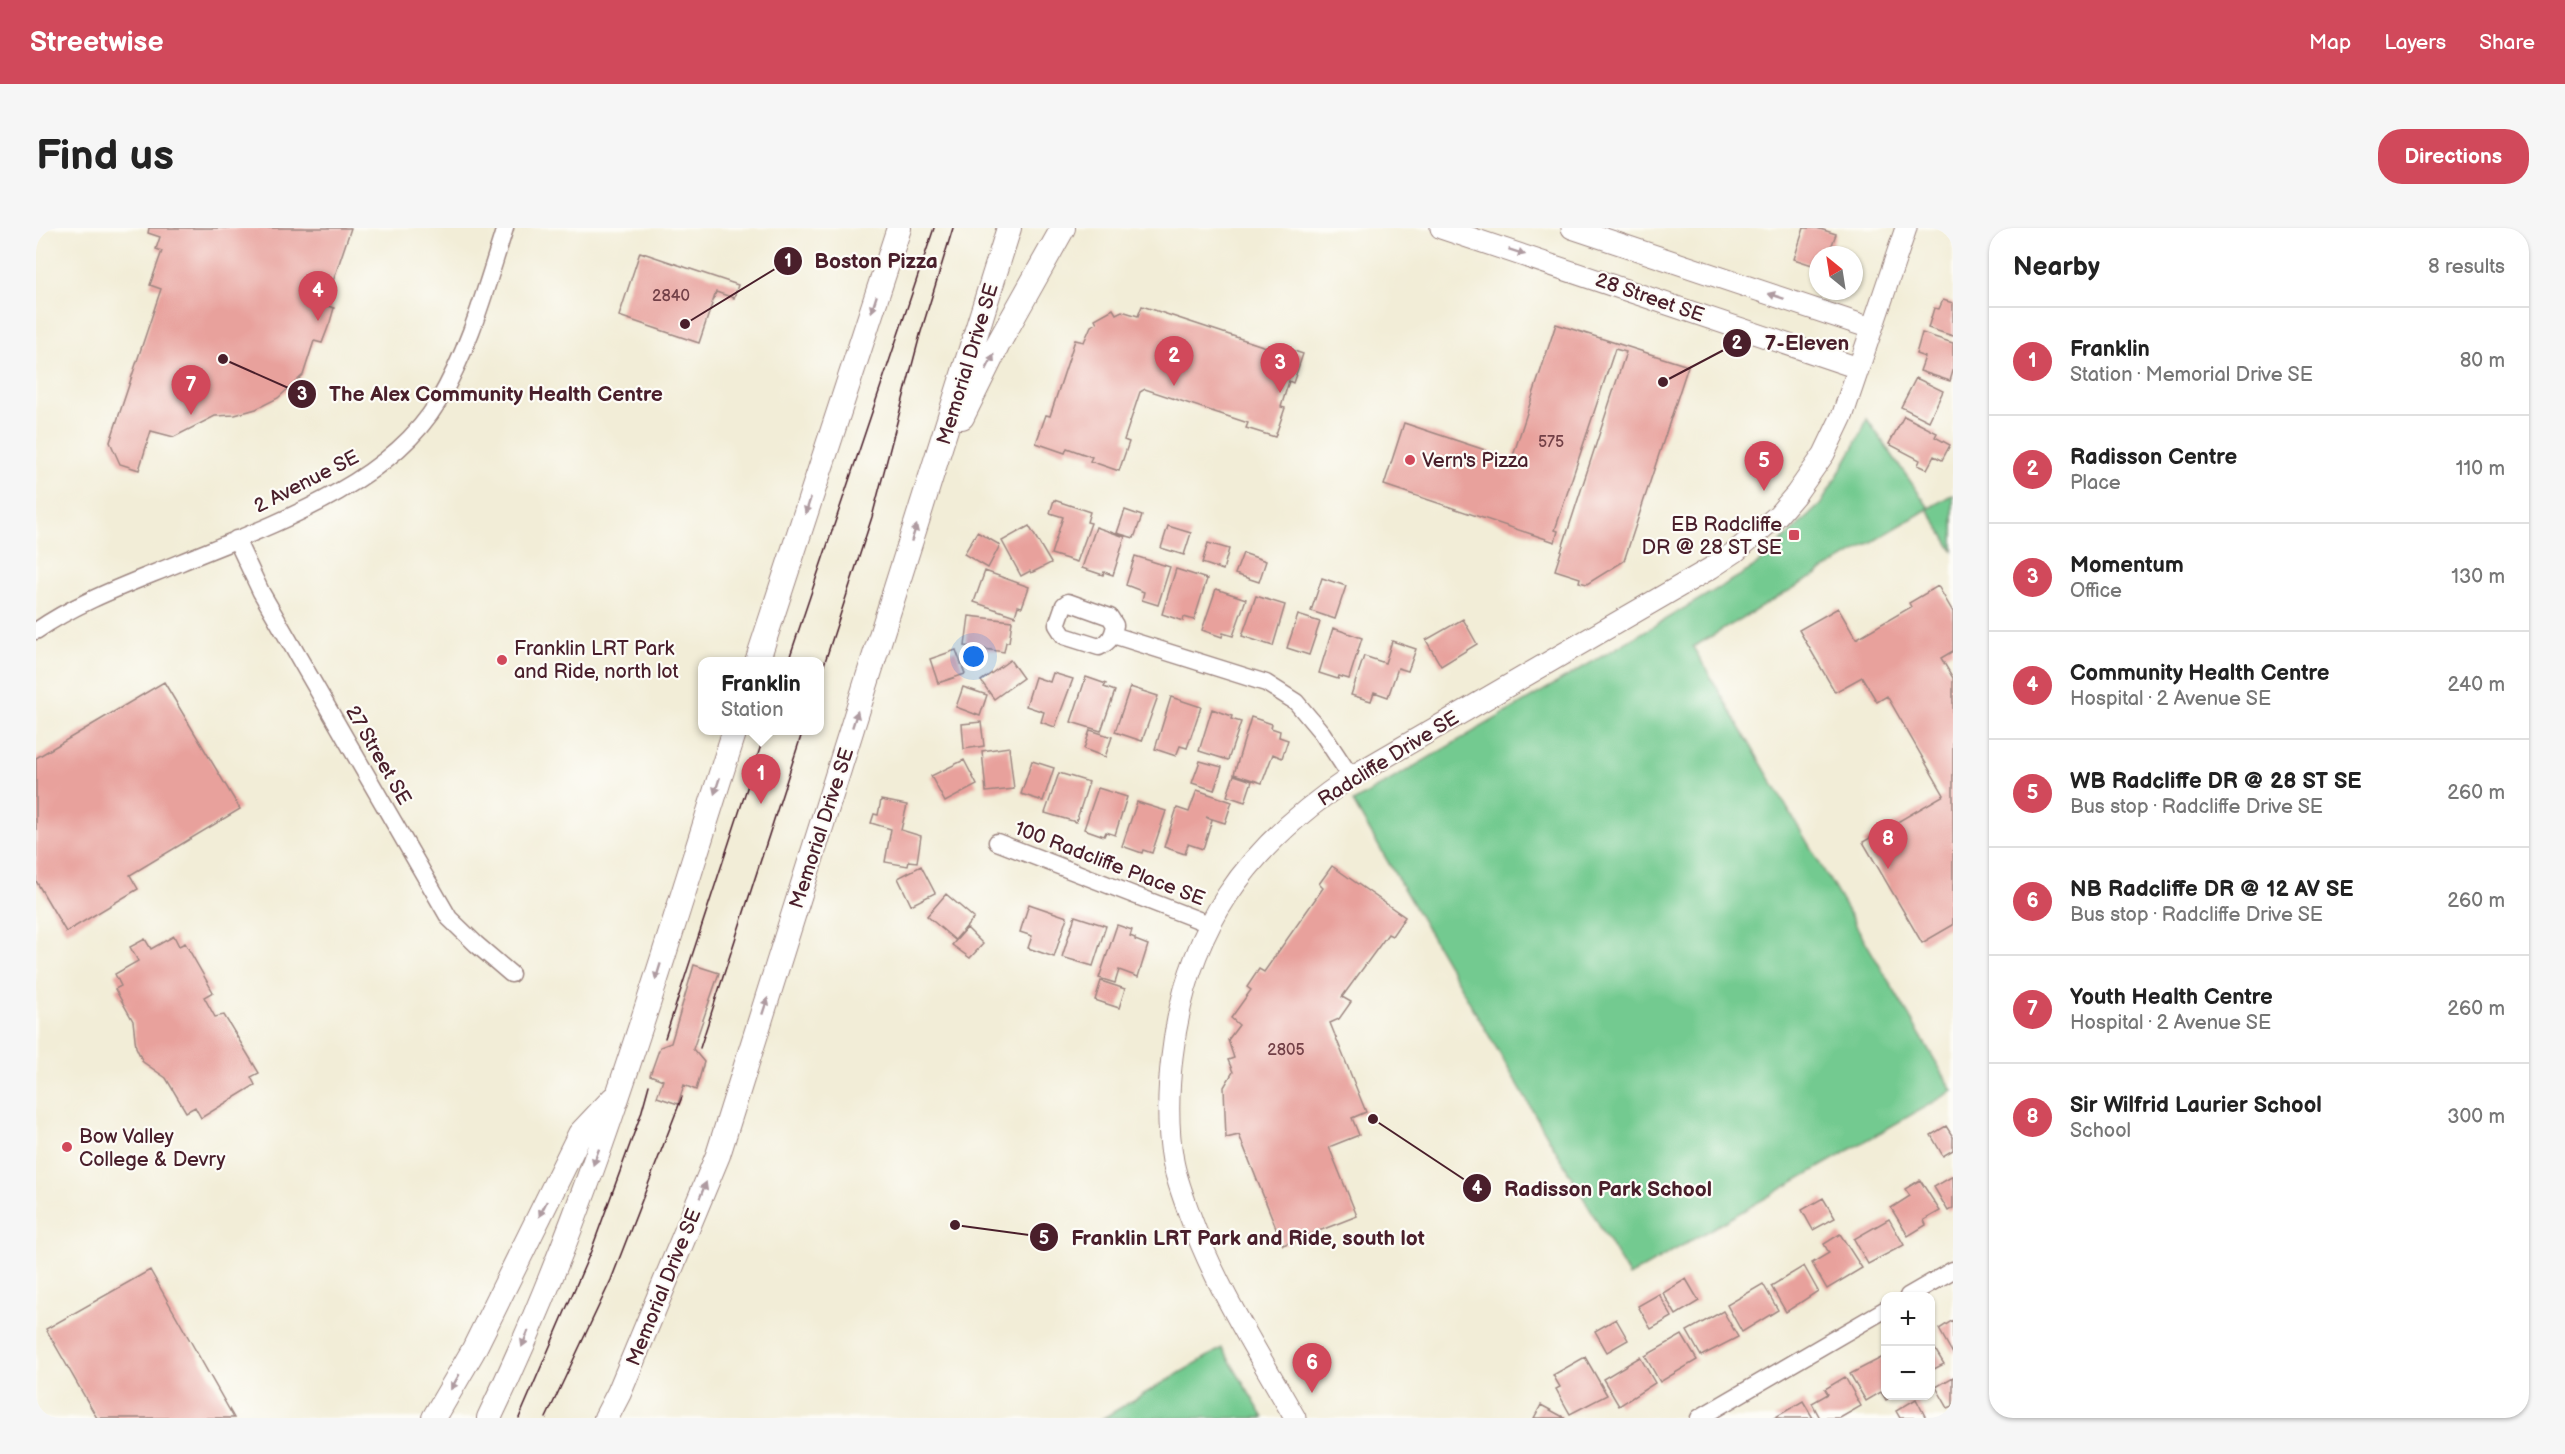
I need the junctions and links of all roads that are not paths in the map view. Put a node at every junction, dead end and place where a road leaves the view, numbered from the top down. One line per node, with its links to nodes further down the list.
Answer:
1 (505, 228): 11 (street, 2 Avenue SE)
2 (899, 228): 14 (main road, one-way to 14)
3 (1009, 228): 10 (main road, Memorial Drive SE)
4 (1063, 228): 10 (main road, one-way to 4)
5 (1441, 228): 9 (street, 28 Street SE, one-way to 9)
6 (1572, 228): 8 (street, 28 Street SE, one-way to 6)
7 (1906, 228): 8 (street, Radcliffe Drive SE)
8 (1871, 328): 9 (street, Radcliffe Drive SE)
9 (1858, 368): 16 (street, Radcliffe Drive SE)
10 (941, 449): 26 (main road, Memorial Drive SE, one-way to 10)
11 (236, 539): 12 (street, 2 Avenue SE); 19 (street, 27 Street SE)
12 (36, 631)
13 (1113, 635): 16 (street)
14 (759, 657)
15 (733, 735): 20 (main road, one-way to 20)
16 (1351, 777): 18 (street, Radcliffe Drive SE)
17 (997, 842): 18 (street, 100 Radcliffe Place SE)
18 (1209, 924): 27 (street, Radcliffe Drive SE)
19 (511, 974)
20 (621, 1090): 24 (main road, one-way to 24); 25 (main road, one-way to 25)
21 (1953, 1270): 22 (street)
22 (1915, 1292)
23 (1881, 1313): 28 (street)
24 (434, 1418)
25 (489, 1418)
26 (606, 1418)
27 (1295, 1418)
28 (1699, 1418)

